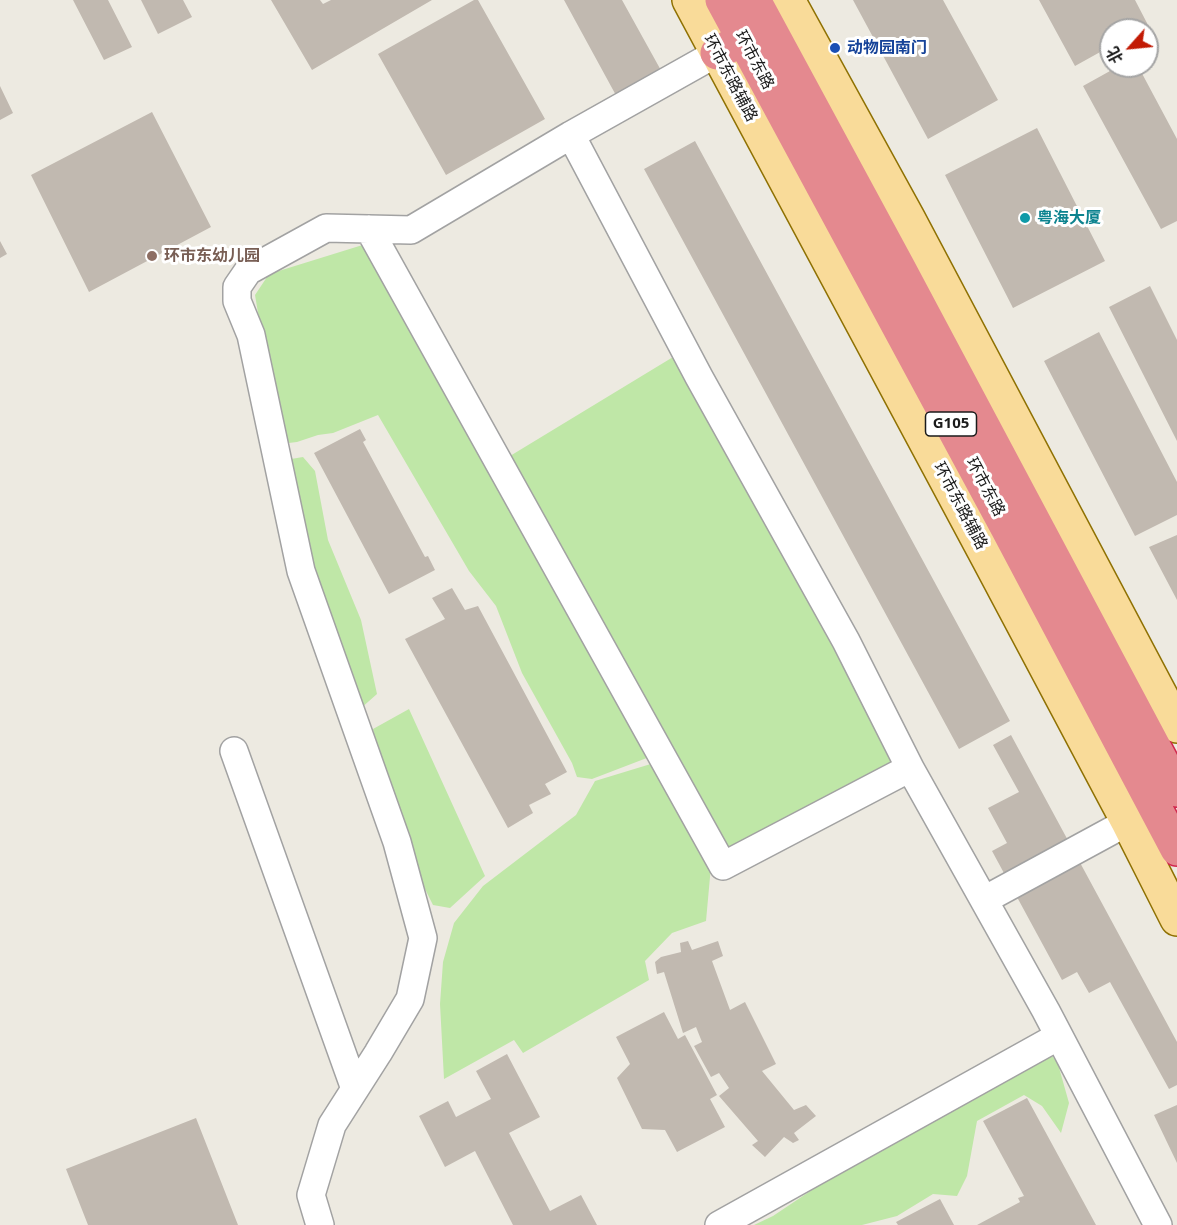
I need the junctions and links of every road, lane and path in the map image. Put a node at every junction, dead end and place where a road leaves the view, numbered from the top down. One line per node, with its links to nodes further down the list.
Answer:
1 (688, 0): 5 (main road, 环市东路辅路)
2 (722, 0): 5 (highway, 环市东路 / G105)
3 (753, 0): 11 (highway, 环市东路 / G105)
4 (788, 0): 8 (main road)
5 (730, 46): 6 (street); 11 (highway, 环市东路 / G105)
6 (572, 135): 7 (street); 10 (street)
7 (369, 229): 10 (street); 16 (street)
8 (1177, 726)
9 (234, 751): 16 (street)
10 (910, 768): 13 (street)
11 (1153, 807): 12 (highway, 环市东路 / G105); 13 (street); 14 (main road)
12 (1177, 849)
13 (984, 900): 15 (street)
14 (1177, 918)
15 (1059, 1035): 18 (street); 19 (street)
16 (355, 1089): 17 (street)
17 (320, 1225)
18 (720, 1225)
19 (1158, 1225)

